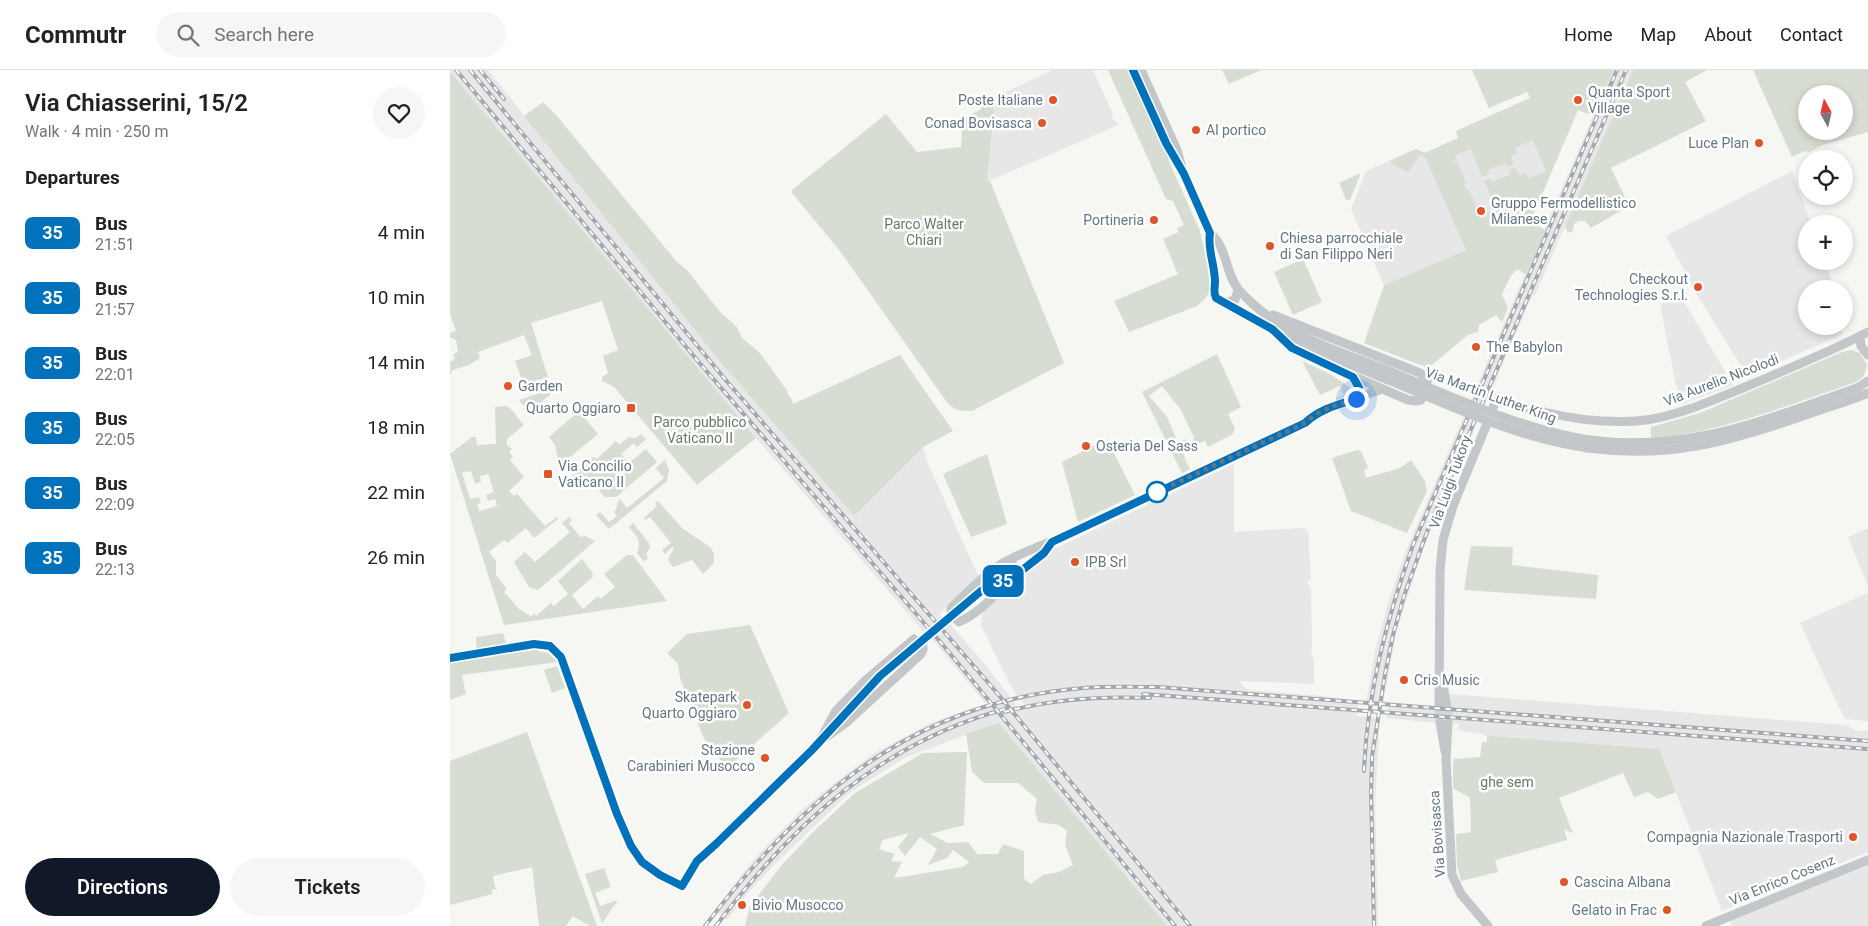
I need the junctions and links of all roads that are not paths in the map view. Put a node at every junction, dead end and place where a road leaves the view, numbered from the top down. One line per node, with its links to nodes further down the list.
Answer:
1 (1133, 70): 3 (street)
2 (1141, 70): 3 (street)
3 (1184, 174): 4 (street)
4 (1210, 233): 5 (street); 6 (street)
5 (1236, 286): 6 (street); 7 (street); 8 (street)
6 (1214, 288): 7 (street)
7 (1224, 303): 9 (street)
8 (1261, 310): 14 (street, Via Martin Luther King); 16 (street)
9 (1272, 329): 14 (street, Via Martin Luther King); 15 (street)
10 (1864, 334): 11 (street, Via Aurelio Nicolodi); 12 (street)
11 (1844, 344): 12 (street); 22 (street, Via Aurelio Nicolodi)
12 (1861, 346): 13 (street)
13 (1868, 355)
14 (1382, 373): 24 (street, Via Martin Luther King, bridge)
15 (1353, 377): 18 (street); 20 (street)
16 (1428, 380)
17 (1868, 381): 24 (street, Via Martin Luther King)
18 (1382, 389): 20 (street); 21 (street)
19 (1866, 395): 24 (street, Via Martin Luther King)
20 (1356, 399): 25 (street)
21 (1421, 400)
22 (1494, 407)
23 (1486, 426): 31 (street, Via Luigi Tukory)
24 (1588, 444)
25 (1052, 542): 26 (street); 27 (street)
26 (1018, 556): 27 (street); 28 (street); 29 (street)
27 (1024, 569): 28 (street)
28 (1016, 575): 29 (street)
29 (981, 591): 33 (street, bridge)
30 (450, 658): 33 (street)
31 (1443, 707)
32 (1444, 723): 36 (street, Via Bovisasca)
33 (819, 742): 33 (street)
34 (1868, 860): 35 (street, Via Enrico Cosenz)
35 (1725, 923): 37 (street, Via Enrico Cosenz)
36 (1488, 926)
37 (1706, 926)

